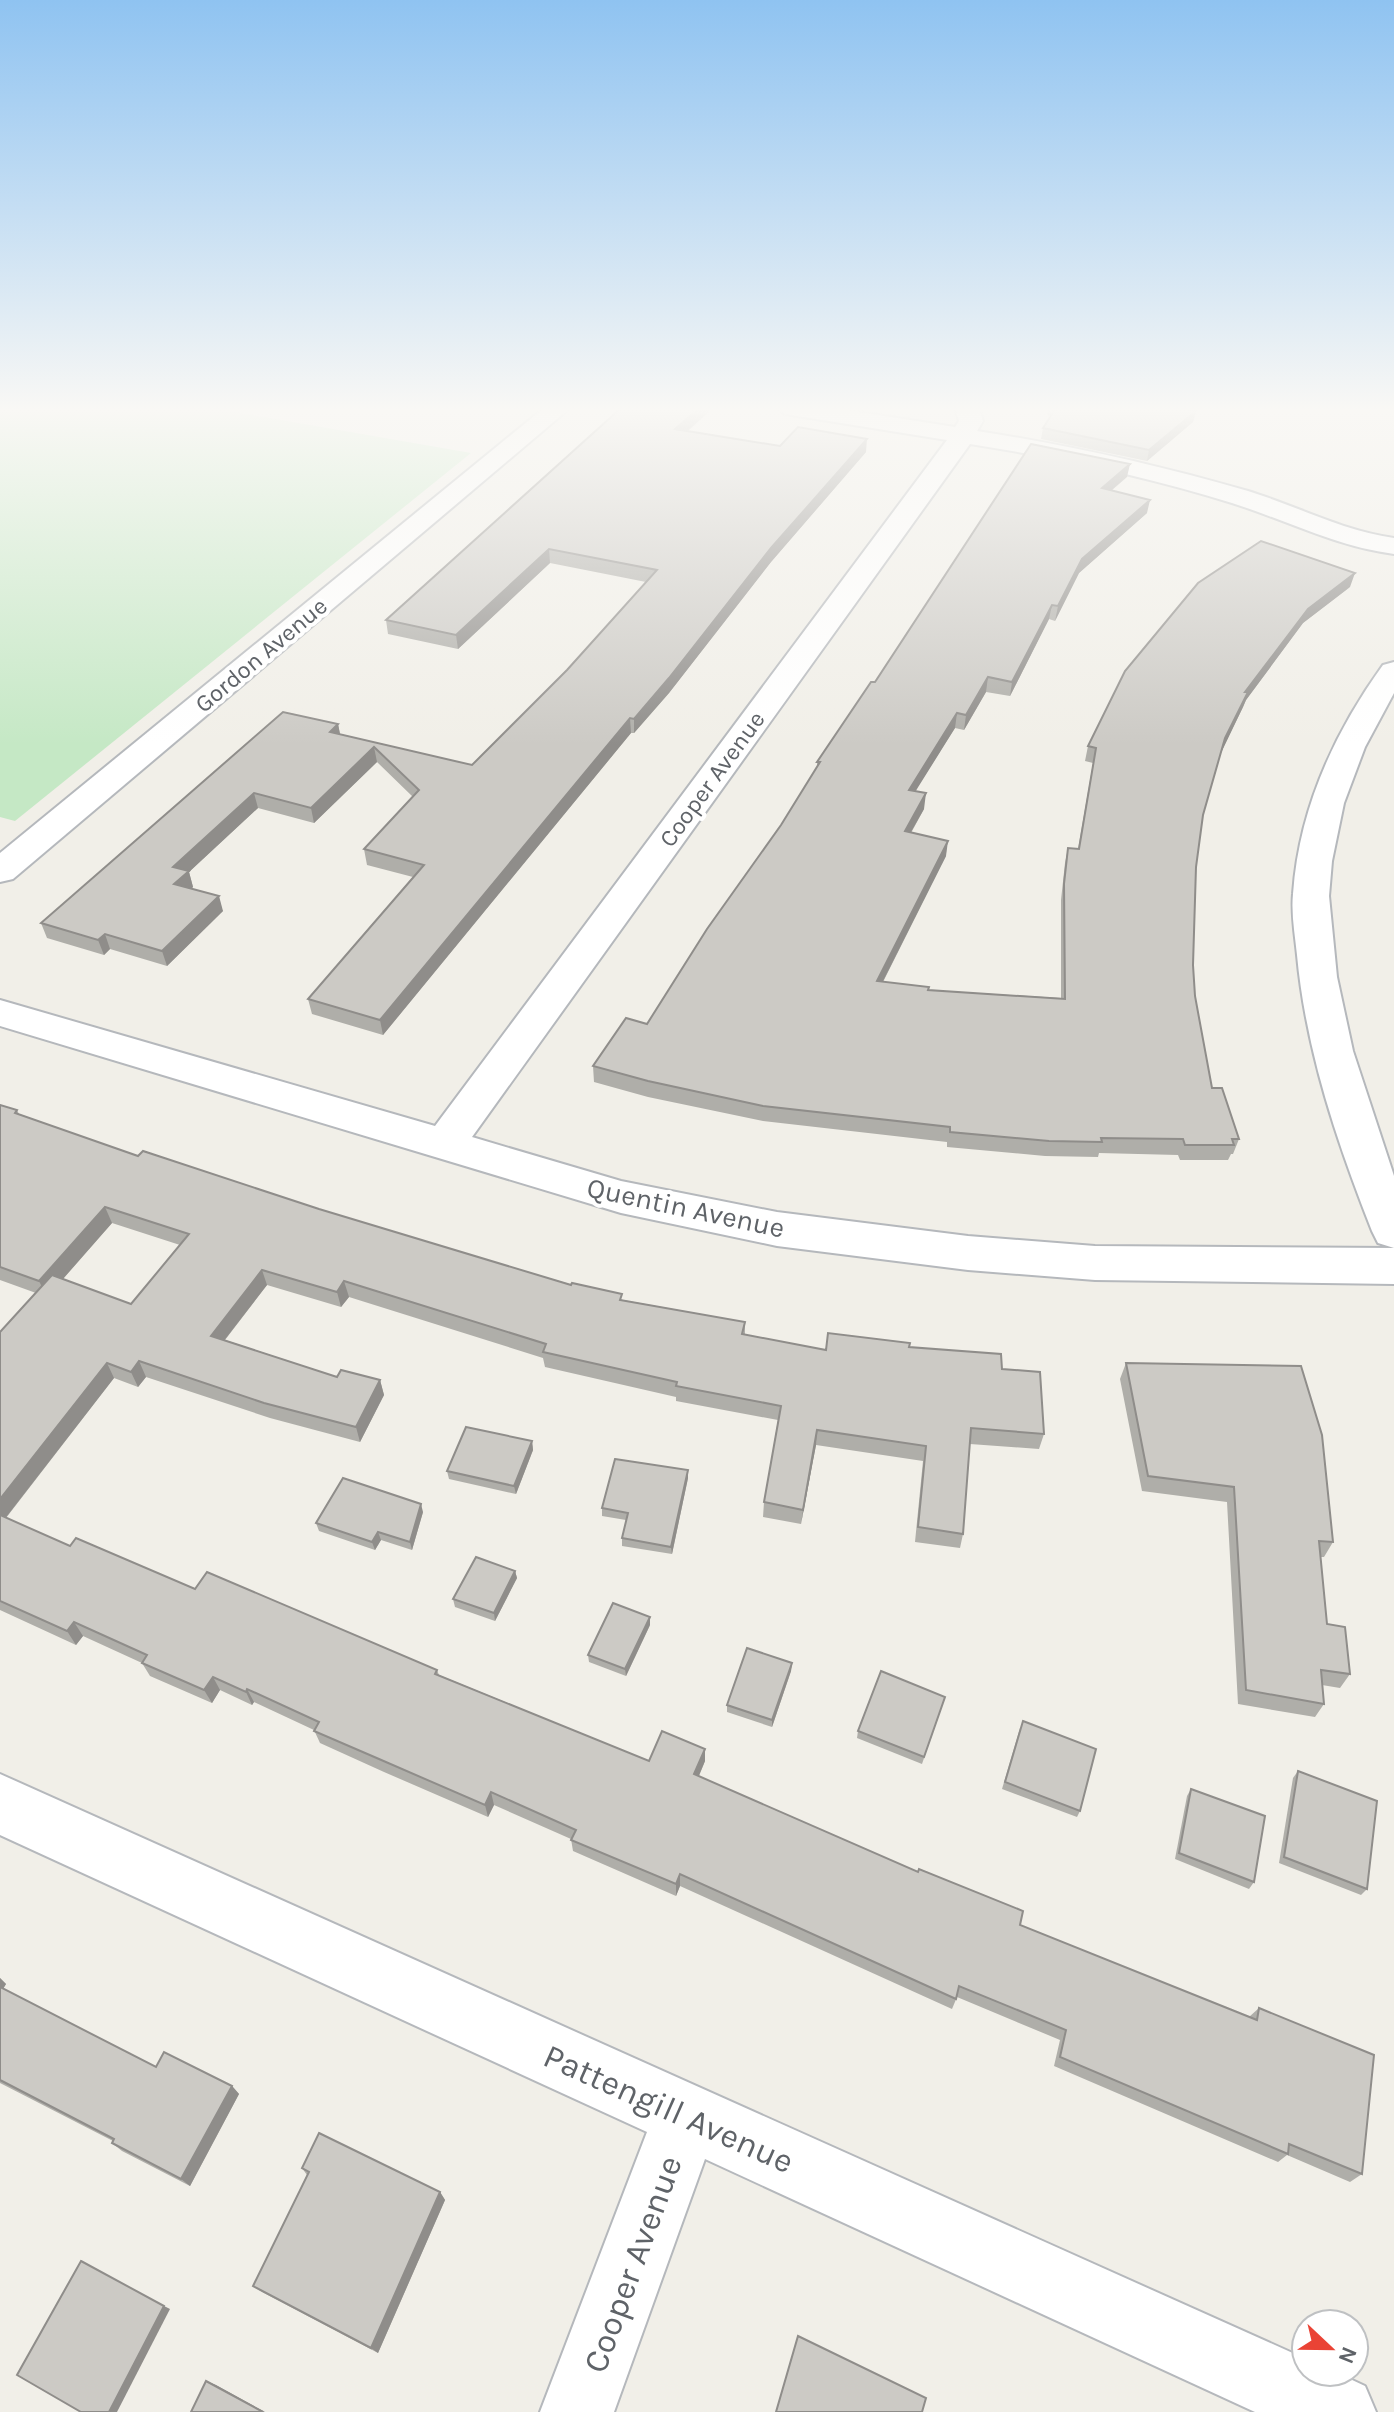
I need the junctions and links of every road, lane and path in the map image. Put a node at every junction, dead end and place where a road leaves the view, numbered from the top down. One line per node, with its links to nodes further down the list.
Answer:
1 (422, 521): 8 (street, Gordon Avenue)
2 (894, 521): 10 (street, Cooper Avenue)
3 (1305, 521): 4 (street)
4 (1363, 542): 5 (street); 6 (street)
5 (1394, 546)
6 (1394, 564)
7 (1394, 671): 11 (street)
8 (0, 871)
9 (0, 1013): 10 (street, Quentin Avenue)
10 (443, 1146): 12 (street, Quentin Avenue)
11 (1394, 1231)
12 (1394, 1266)
13 (0, 1804): 14 (street, Pattengill Avenue)
14 (687, 2117): 15 (street, Cooper Avenue); 16 (street, Pattengill Avenue)
15 (577, 2412)
16 (1339, 2412)

